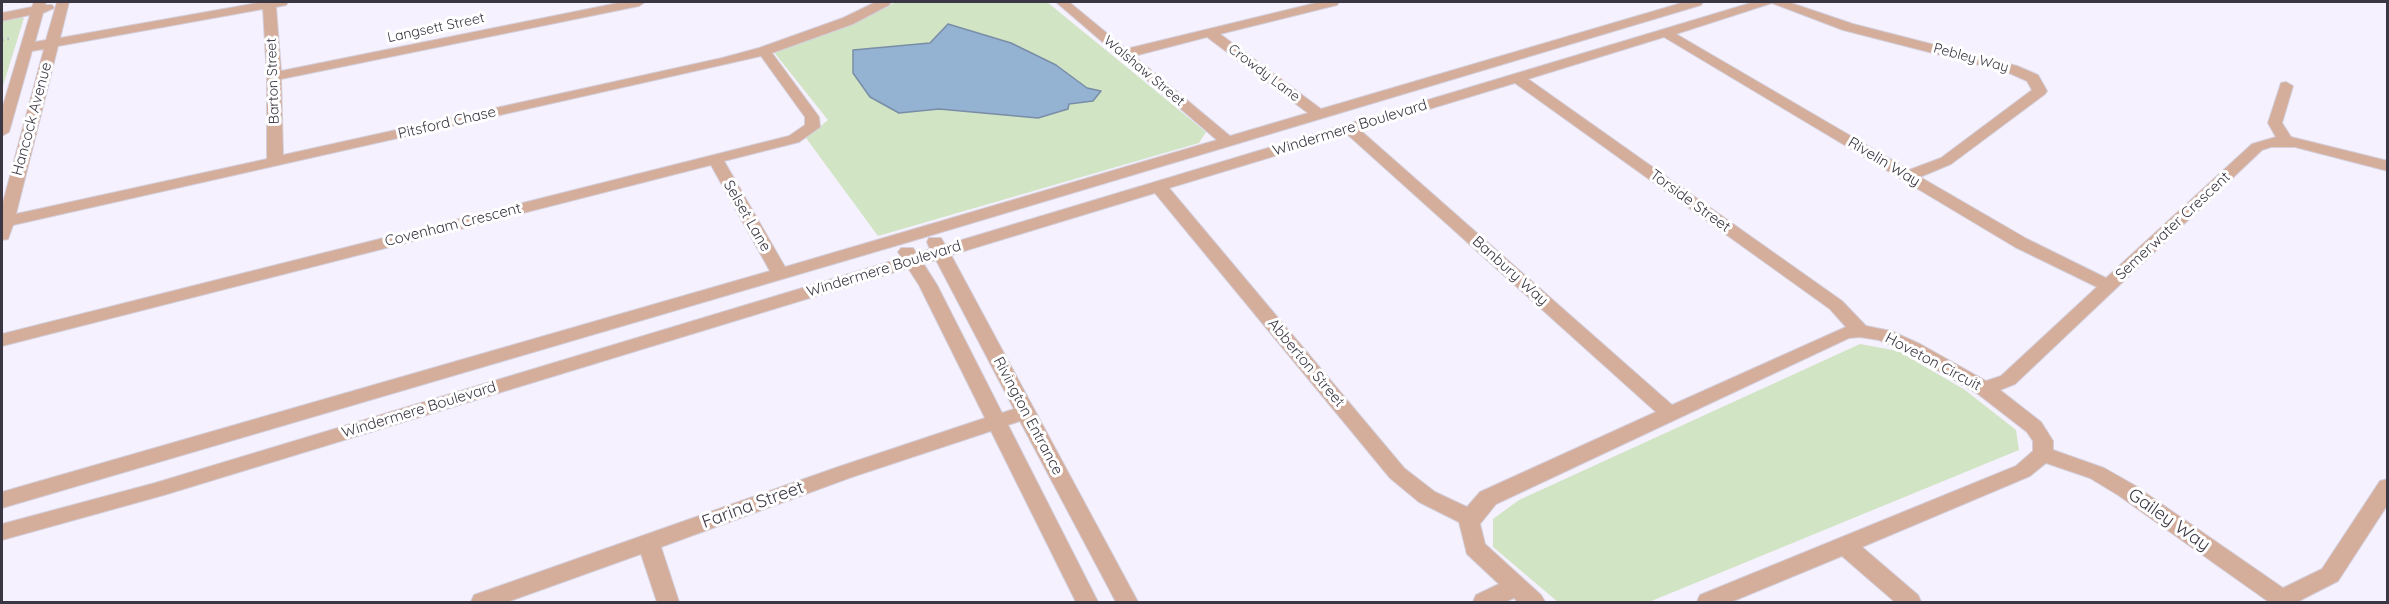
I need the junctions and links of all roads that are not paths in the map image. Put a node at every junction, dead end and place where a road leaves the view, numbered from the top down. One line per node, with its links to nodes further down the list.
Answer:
1 (273, 2): 14 (street); 18 (street, Barton Street)
2 (639, 2): 18 (street, Langsett Street)
3 (885, 2): 16 (street, Pitsford Chase)
4 (1062, 2): 17 (street, Walshaw Street)
5 (1333, 2): 12 (street)
6 (1697, 2): 23 (street, Windermere Boulevard)
7 (1766, 2): 13 (street, Windermere Boulevard)
8 (1777, 2): 31 (street, Pebley Way)
9 (62, 4): 10 (street); 14 (street, Hancock Avenue)
10 (39, 6): 11 (street); 15 (street, Hancock Avenue)
11 (2, 16)
12 (1210, 33): 17 (street); 23 (street, Crowdy Lane)
13 (1664, 33): 19 (street, Windermere Boulevard); 31 (street, Rivelin Way)
14 (52, 44): 15 (street); 21 (street, Hancock Avenue)
15 (26, 48): 22 (street, Hancock Avenue)
16 (764, 51): 28 (street, Covenham Crescent); 29 (street, Pitsford Chase)
17 (1124, 54): 26 (street, Walshaw Street)
18 (274, 76): 29 (street, Barton Street)
19 (1516, 78): 24 (street, Windermere Boulevard); 40 (street, Torside Street)
20 (2286, 86): 27 (street)
21 (38, 95): 22 (street); 33 (street, Hancock Avenue)
22 (6, 101): 25 (street, Hancock Avenue)
23 (1317, 113): 26 (street, Windermere Boulevard)
24 (1349, 128): 32 (street, Windermere Boulevard); 44 (street, Banbury Way)
25 (2, 132)
26 (1226, 140): 34 (street, Windermere Boulevard)
27 (2285, 141): 30 (street, Semerwater Crescent); 39 (street, Semerwater Crescent)
28 (715, 159): 38 (street, Selset Lane); 41 (street, Covenham Crescent)
29 (275, 161): 33 (street, Pitsford Chase)
30 (2388, 166)
31 (1907, 176): 39 (street, Rivelin Way)
32 (1158, 186): 36 (street, Windermere Boulevard); 49 (street, Abberton Street)
33 (3, 226)
34 (928, 231): 35 (street, Windermere Boulevard); 36 (street, Rivington Entrance)
35 (899, 239): 37 (street, Rivington Entrance); 38 (street, Windermere Boulevard)
36 (941, 252): 37 (street, Windermere Boulevard); 43 (street, Rivington Entrance)
37 (912, 260): 45 (street, Rivington Entrance); 50 (street, Windermere Boulevard)
38 (780, 274): 48 (street, Windermere Boulevard)
39 (2108, 286): 42 (street, Semerwater Crescent)
40 (1860, 331): 42 (street, Hoveton Circuit); 44 (street, Hoveton Circuit)
41 (2, 340)
42 (1985, 389): 46 (street, Hoveton Circuit)
43 (1025, 412): 45 (street, Farina Street); 58 (street, Rivington Entrance)
44 (1670, 414): 49 (street, Hoveton Circuit)
45 (996, 422): 51 (street, Farina Street); 57 (street, Rivington Entrance)
46 (2043, 454): 52 (street); 54 (street, Gailey Way)
47 (2388, 486): 54 (street)
48 (2, 500)
49 (1472, 519): 53 (street)
50 (2, 532)
51 (649, 543): 55 (street, Farina Street); 56 (street)
52 (1845, 545): 61 (street); 62 (street)
53 (1515, 587): 59 (street); 60 (street)
54 (2284, 601)
55 (482, 603)
56 (668, 603)
57 (1087, 603)
58 (1127, 603)
59 (1484, 603)
60 (1533, 603)
61 (1708, 603)
62 (1910, 603)

